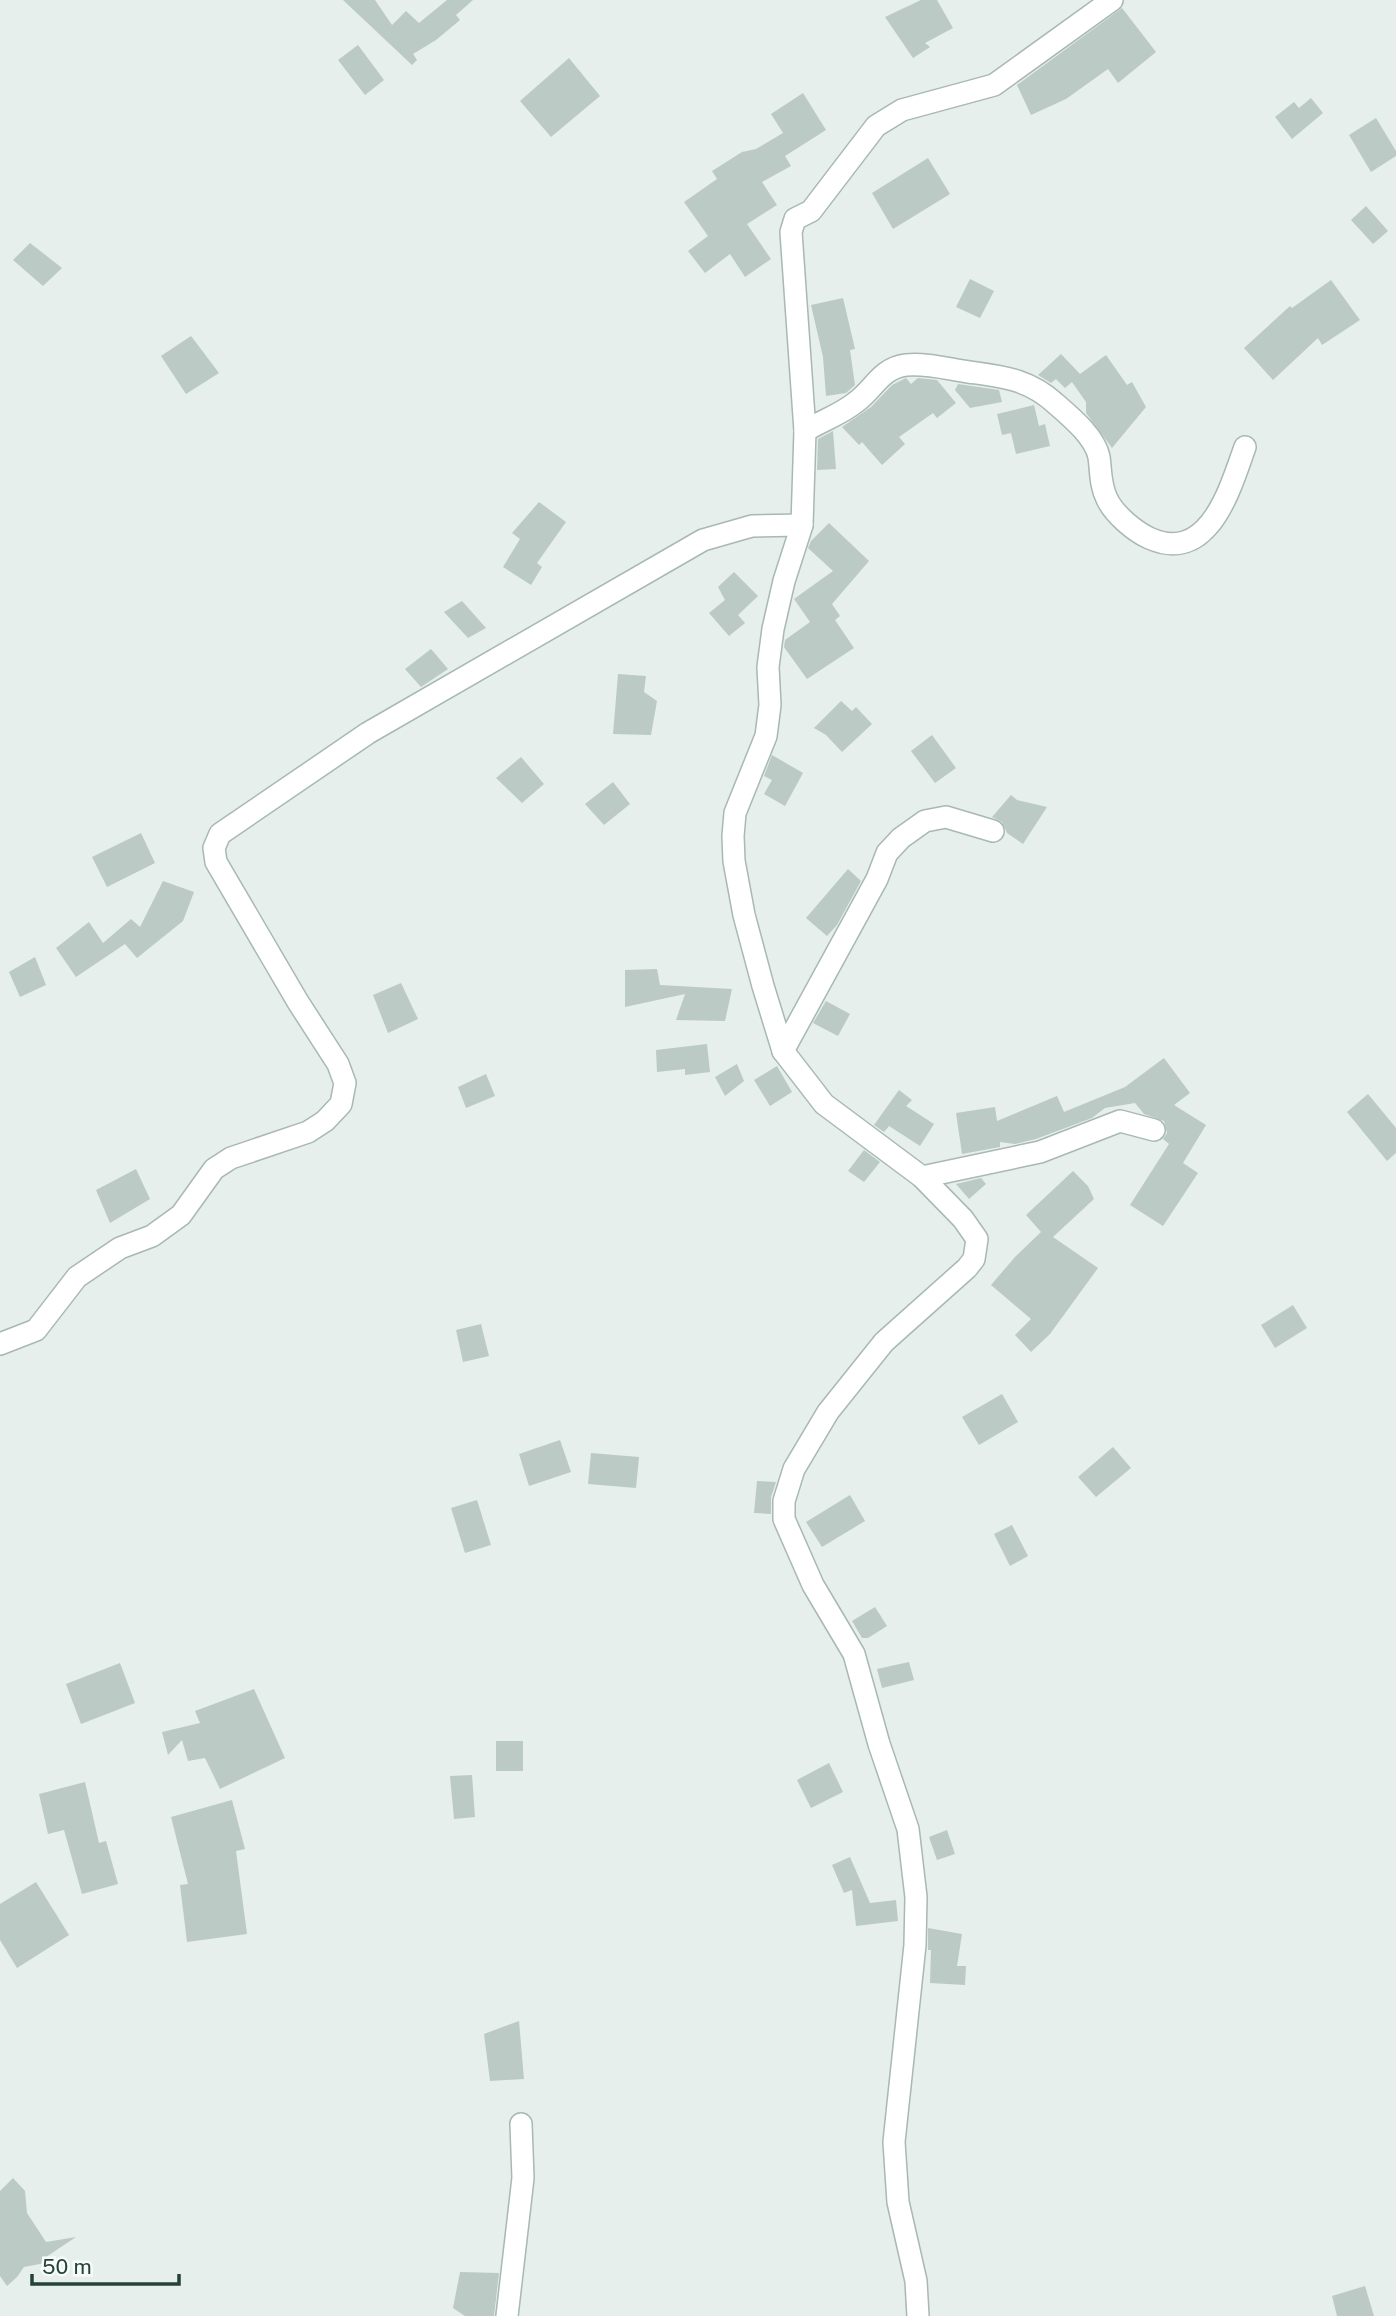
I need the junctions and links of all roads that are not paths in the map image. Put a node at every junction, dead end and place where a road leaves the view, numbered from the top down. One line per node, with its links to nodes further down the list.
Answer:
1 (1112, 0): 2 (street)
2 (805, 431): 3 (street); 4 (street)
3 (1244, 447)
4 (802, 525): 6 (street); 9 (street)
5 (993, 831): 6 (street)
6 (783, 1051): 8 (street)
7 (1154, 1130): 8 (street)
8 (922, 1177): 12 (street)
9 (0, 1343)
10 (522, 2124): 11 (street)
11 (507, 2316)
12 (918, 2316)

